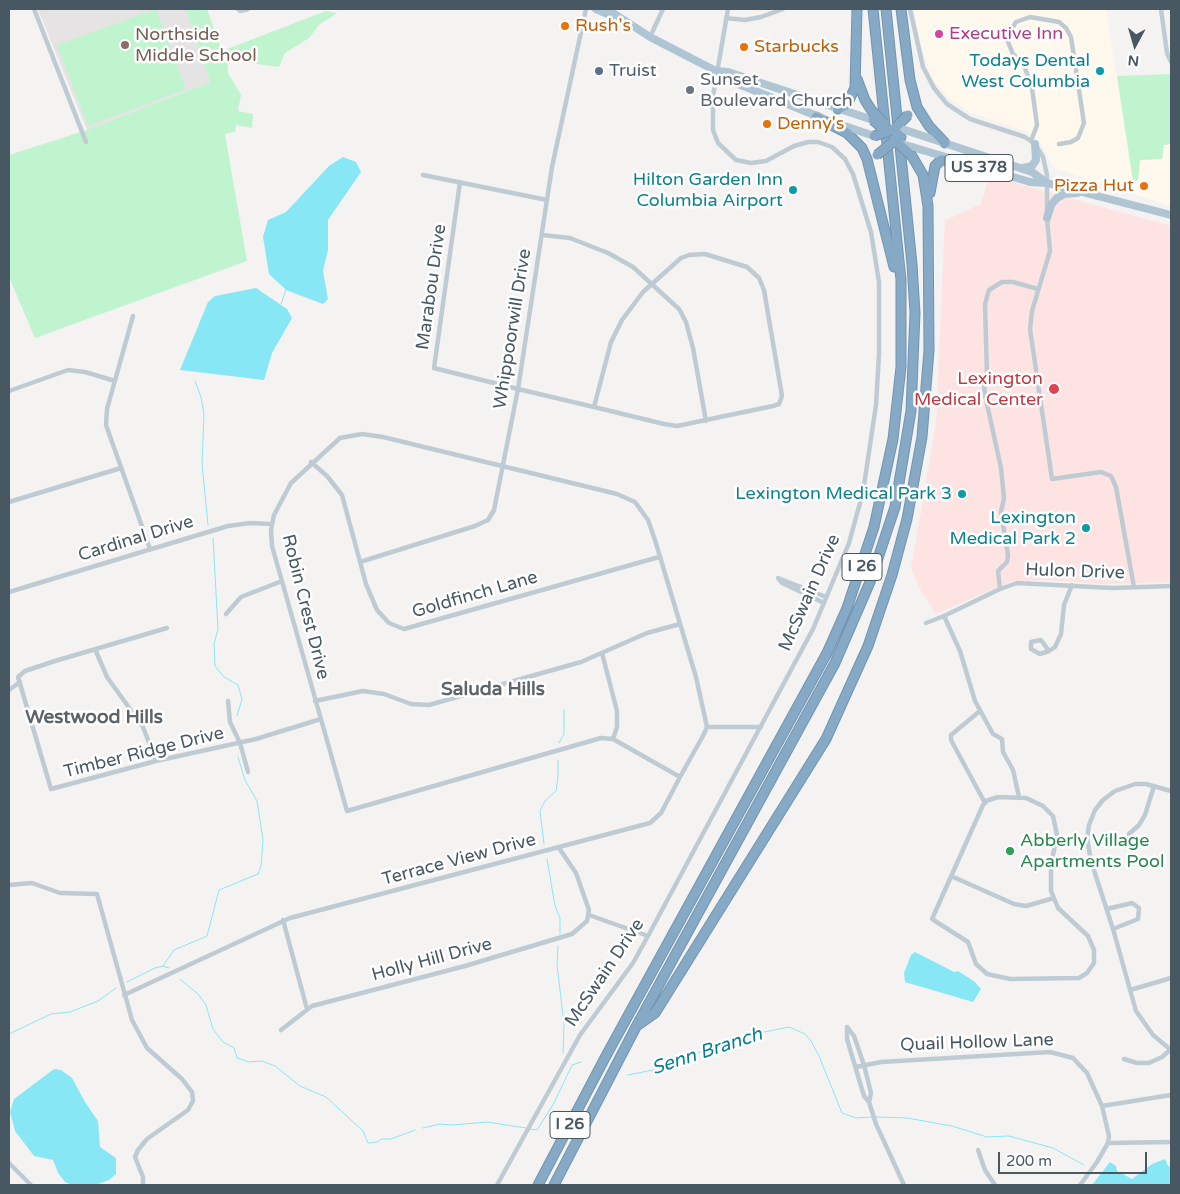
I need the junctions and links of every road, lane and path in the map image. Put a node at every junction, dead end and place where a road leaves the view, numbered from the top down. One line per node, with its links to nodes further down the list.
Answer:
1 (34, 9): 30 (street)
2 (238, 9): 3 (street)
3 (248, 9)
4 (586, 9): 42 (street, Whippoorwill Drive)
5 (596, 9): 16 (main road)
6 (607, 9): 16 (main road)
7 (663, 9): 18 (street)
8 (728, 9): 17 (street, McSwain Drive)
9 (783, 9): 17 (street)
10 (857, 9): 21 (highway)
11 (873, 9): 50 (highway, I 26)
12 (886, 9): 111 (highway, I 26)
13 (901, 9): 22 (highway)
14 (910, 9): 31 (street)
15 (1160, 9): 19 (street)
16 (616, 16): 18 (main road)
17 (726, 18): 20 (street, McSwain Drive)
18 (650, 37): 20 (main road)
19 (1171, 62)
20 (716, 71): 23 (main road); 25 (main road); 70 (street, McSwain Drive)
21 (857, 79): 23 (highway); 24 (highway)
22 (910, 80): 26 (highway, bridge); 32 (highway)
23 (838, 109): 24 (main road)
24 (873, 115): 26 (highway, bridge)
25 (816, 116): 28 (main road); 40 (highway)
26 (890, 128): 27 (main road, US 378, bridge); 28 (highway, bridge); 29 (highway, bridge)
27 (914, 133): 29 (highway, bridge); 32 (main road, US 378)
28 (874, 136): 29 (main road, bridge)
29 (897, 141): 34 (highway, bridge); 40 (highway, bridge)
30 (86, 142)
31 (1033, 142): 33 (street); 36 (main road); 39 (street)
32 (945, 143): 36 (main road, US 378)
33 (1059, 144)
34 (912, 151): 35 (main road, US 378); 43 (highway)
35 (956, 161): 39 (main road, US 378); 43 (highway)
36 (1018, 168): 39 (main road, US 378)
37 (424, 175): 38 (street)
38 (460, 182): 42 (street); 52 (street, Marabou Drive)
39 (1047, 183): 41 (main road); 45 (street)
40 (872, 184): 50 (highway)
41 (1089, 194): 44 (main road); 45 (main road)
42 (547, 200): 46 (street, Whippoorwill Drive)
43 (928, 206): 111 (highway)
44 (1171, 215)
45 (1047, 218): 48 (street)
46 (542, 235): 47 (street); 52 (street, Whippoorwill Drive)
47 (652, 283): 54 (street); 55 (street); 55 (street)
48 (1038, 289): 67 (street); 68 (street)
49 (133, 316): 51 (street)
50 (901, 336): 127 (highway, I 26)
51 (115, 381): 53 (street); 58 (street)
52 (518, 389): 54 (street); 57 (street, Whippoorwill Drive)
53 (9, 391)
54 (594, 407): 55 (street)
55 (706, 421)
56 (312, 462): 57 (street, Robin Crest Drive); 60 (street, Robin Crest Drive); 63 (street, Goldfinch Lane)
57 (503, 466): 62 (street, Robin Crest Drive); 63 (street, Whippoorwill Drive)
58 (122, 468): 59 (street); 61 (street)
59 (9, 502)
60 (272, 524): 61 (street, Cardinal Drive); 64 (street, Robin Crest Drive)
61 (150, 549): 69 (street, Cardinal Drive)
62 (659, 557): 63 (street, Goldfinch Lane); 75 (street, Robin Crest Drive)
63 (360, 562)
64 (282, 581): 72 (street); 83 (street, Robin Crest Drive)
65 (1072, 585): 67 (street, Hulon Drive); 68 (street, Hulon Drive); 78 (street)
66 (1171, 586): 67 (street, Hulon Drive)
67 (1134, 587)
68 (1000, 589): 73 (street, Hulon Drive)
69 (9, 592)
70 (826, 597): 71 (street, McSwain Drive); 71 (street)
71 (824, 603): 87 (street, McSwain Drive)
72 (226, 614)
73 (944, 616): 74 (street, Hulon Drive); 84 (street)
74 (926, 623)
75 (680, 624): 79 (street); 86 (street, Robin Crest Drive)
76 (167, 628): 77 (street)
77 (95, 649): 80 (street); 90 (street)
78 (1049, 651)
79 (602, 653): 83 (street); 88 (street)
80 (20, 682): 81 (street); 90 (street, Timber Ridge Drive)
81 (9, 690)
82 (228, 701): 89 (street)
83 (315, 701): 85 (street, Robin Crest Drive)
84 (980, 711): 95 (street); 96 (street)
85 (321, 719): 88 (street, Robin Crest Drive); 89 (street, Timber Ridge Drive)
86 (707, 726): 87 (street); 92 (street, Terrace View Drive)
87 (761, 727): 106 (street, McSwain Drive)
88 (612, 739): 92 (street)
89 (240, 743): 90 (street, Timber Ridge Drive); 91 (street)
90 (156, 761)
91 (248, 772)
92 (680, 778): 98 (street, Terrace View Drive)
93 (1154, 786): 94 (street); 97 (street); 102 (street)
94 (1171, 791)
95 (1019, 797): 96 (street); 101 (street)
96 (985, 803): 99 (street)
97 (1128, 834)
98 (560, 848): 103 (street); 104 (street, Terrace View Drive)
99 (951, 876): 101 (street); 101 (street)
100 (9, 885): 109 (street)
101 (1054, 898)
102 (1107, 909): 105 (street); 105 (street)
103 (589, 915): 106 (street); 110 (street, Holly Hill Drive)
104 (283, 920): 109 (street, Terrace View Drive); 110 (street)
105 (1114, 928): 108 (street)
106 (648, 936): 126 (street, McSwain Drive)
107 (1171, 978): 108 (street)
108 (1130, 990): 113 (street)
109 (124, 995): 125 (street)
110 (307, 1009): 112 (street, Holly Hill Drive)
111 (637, 1025): 128 (highway, I 26)
112 (281, 1030)
113 (1171, 1050): 114 (street)
114 (1124, 1060)
115 (864, 1065): 116 (street, Quail Hollow Lane); 116 (street); 118 (street); 119 (street, Quail Hollow Lane)
116 (856, 1067): 118 (street)
117 (1171, 1095): 119 (street)
118 (869, 1102): 129 (street)
119 (1102, 1106): 121 (street, Quail Hollow Lane)
120 (1171, 1142): 121 (street)
121 (1108, 1143): 131 (street)
122 (978, 1150): 130 (street)
123 (9, 1163): 124 (street)
124 (31, 1185)
125 (143, 1185)
126 (497, 1185)
127 (538, 1185)
128 (554, 1185)
129 (904, 1185)
130 (995, 1185)
131 (1080, 1185)

